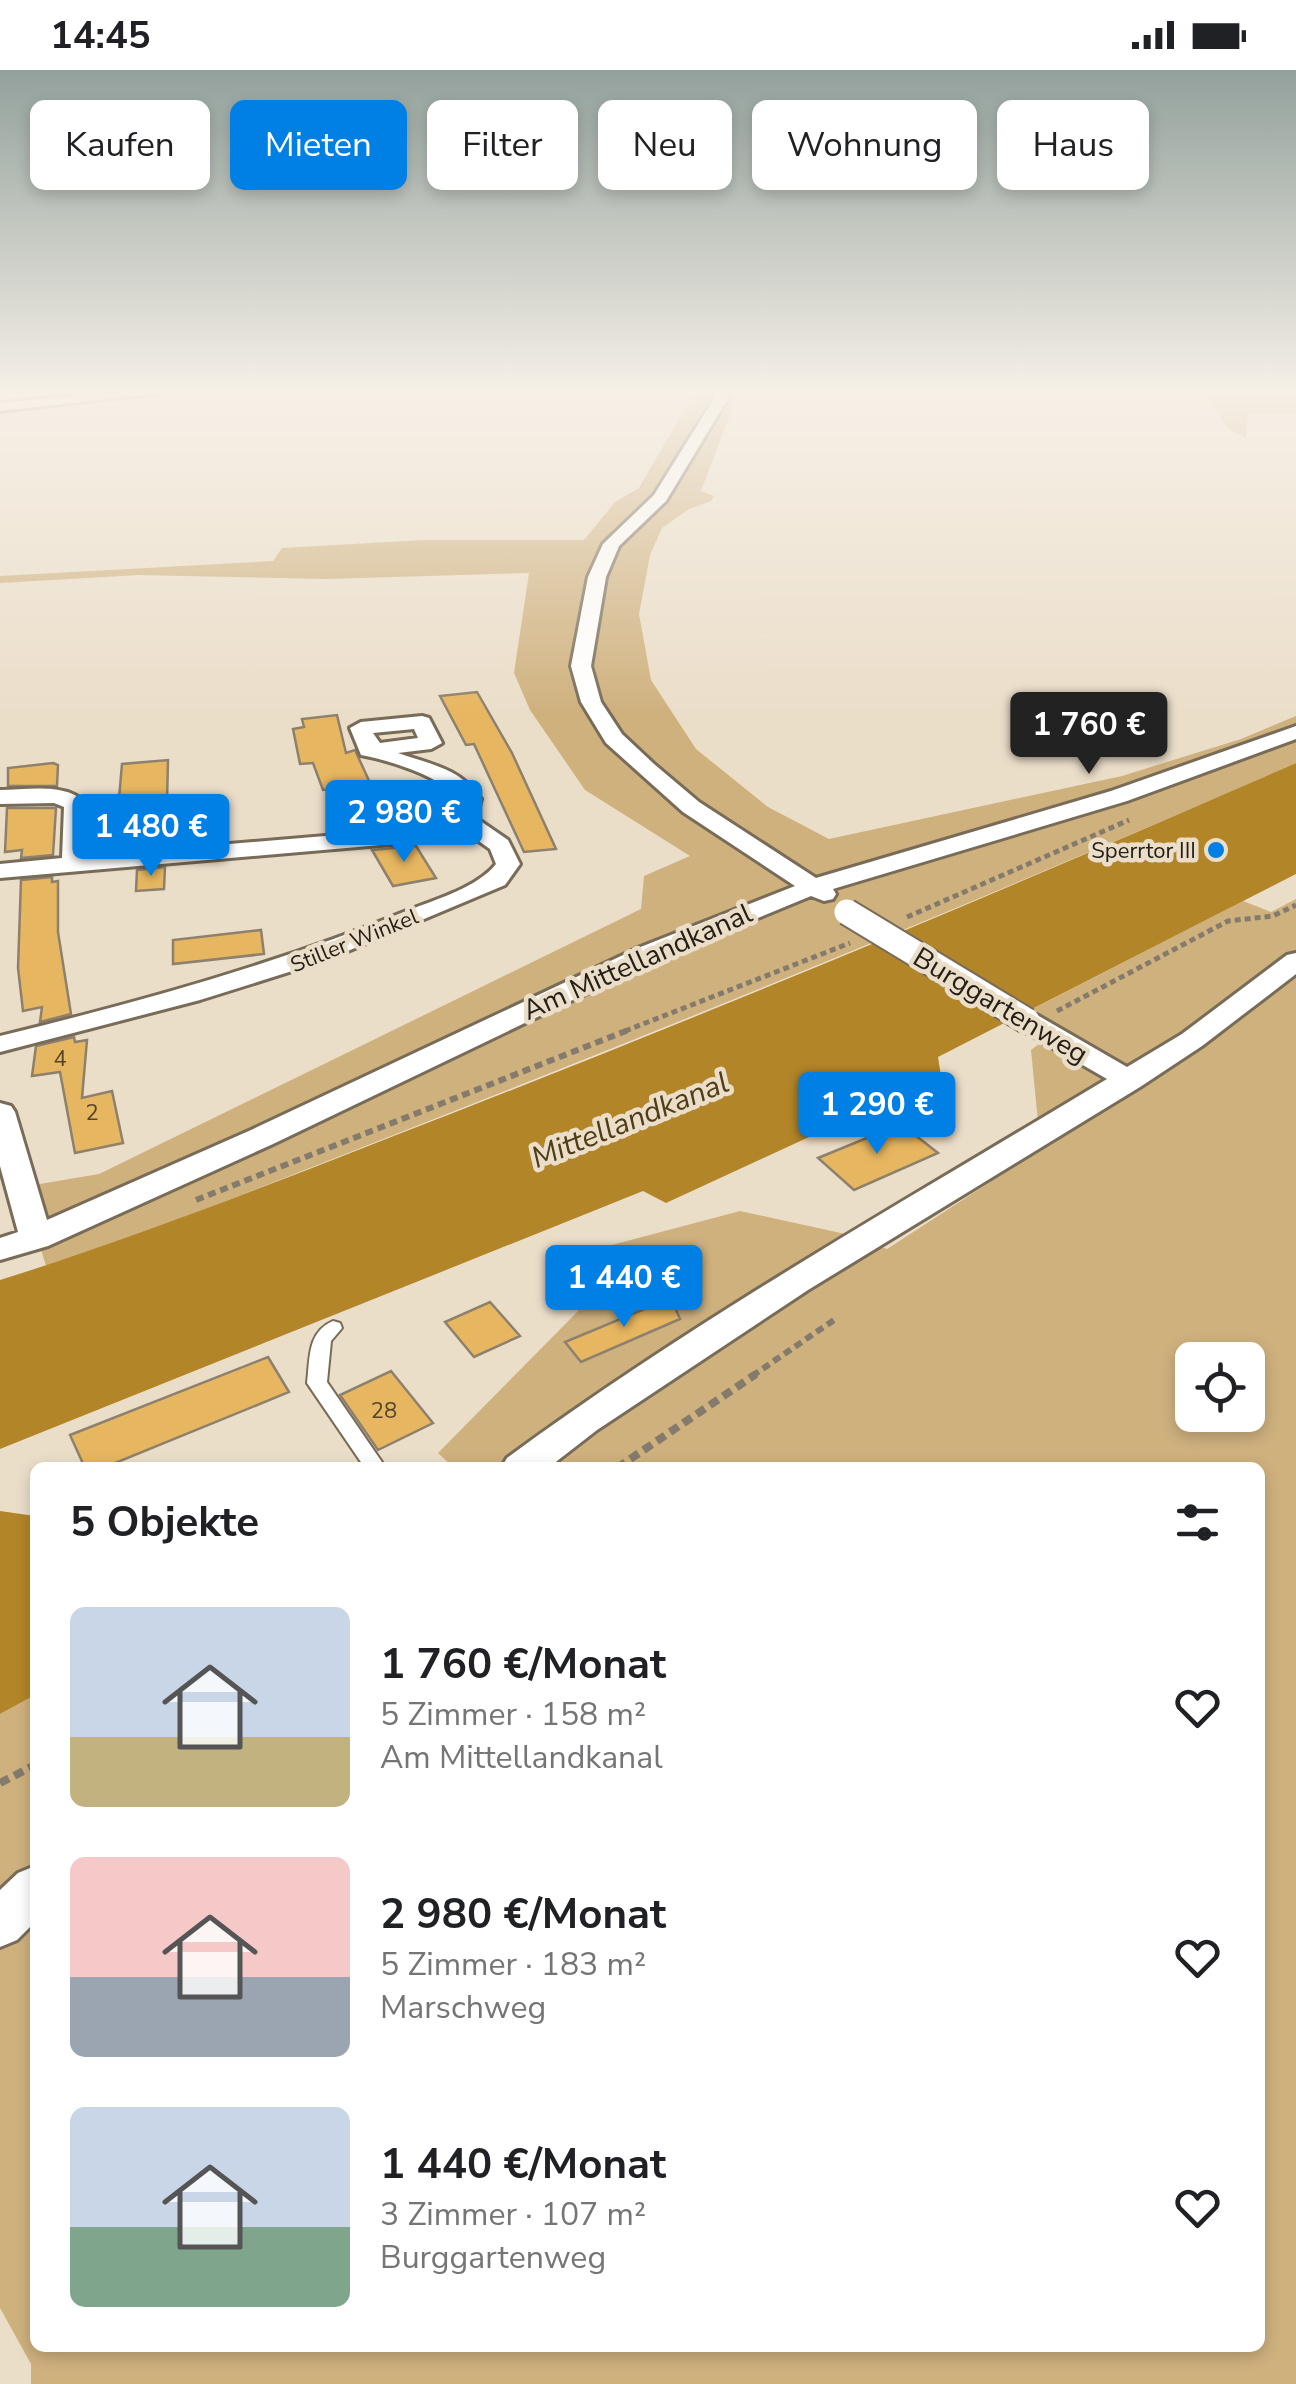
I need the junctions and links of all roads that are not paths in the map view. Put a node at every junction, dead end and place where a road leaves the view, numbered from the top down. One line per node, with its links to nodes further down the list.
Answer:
1 (661, 497): 8 (street, Burggartenweg)
2 (1296, 732): 8 (street, Am Mittellandkanal)
3 (380, 749): 5 (street, Stiller Winkel)
4 (0, 797): 6 (street)
5 (475, 830): 6 (street); 10 (street, Stiller Winkel)
6 (74, 864): 7 (street)
7 (0, 870)
8 (815, 887): 11 (street, Burggartenweg, bridge); 13 (street, Am Mittellandkanal)
9 (1296, 961): 11 (street)
10 (0, 1044)
11 (1130, 1081): 17 (street, Burggartenweg)
12 (0, 1112): 13 (street)
13 (36, 1238): 14 (street, Am Mittellandkanal)
14 (0, 1248)
15 (334, 1328): 16 (lane)
16 (372, 1462)
17 (528, 1462)
18 (30, 1894): 19 (street)
19 (0, 1923)

